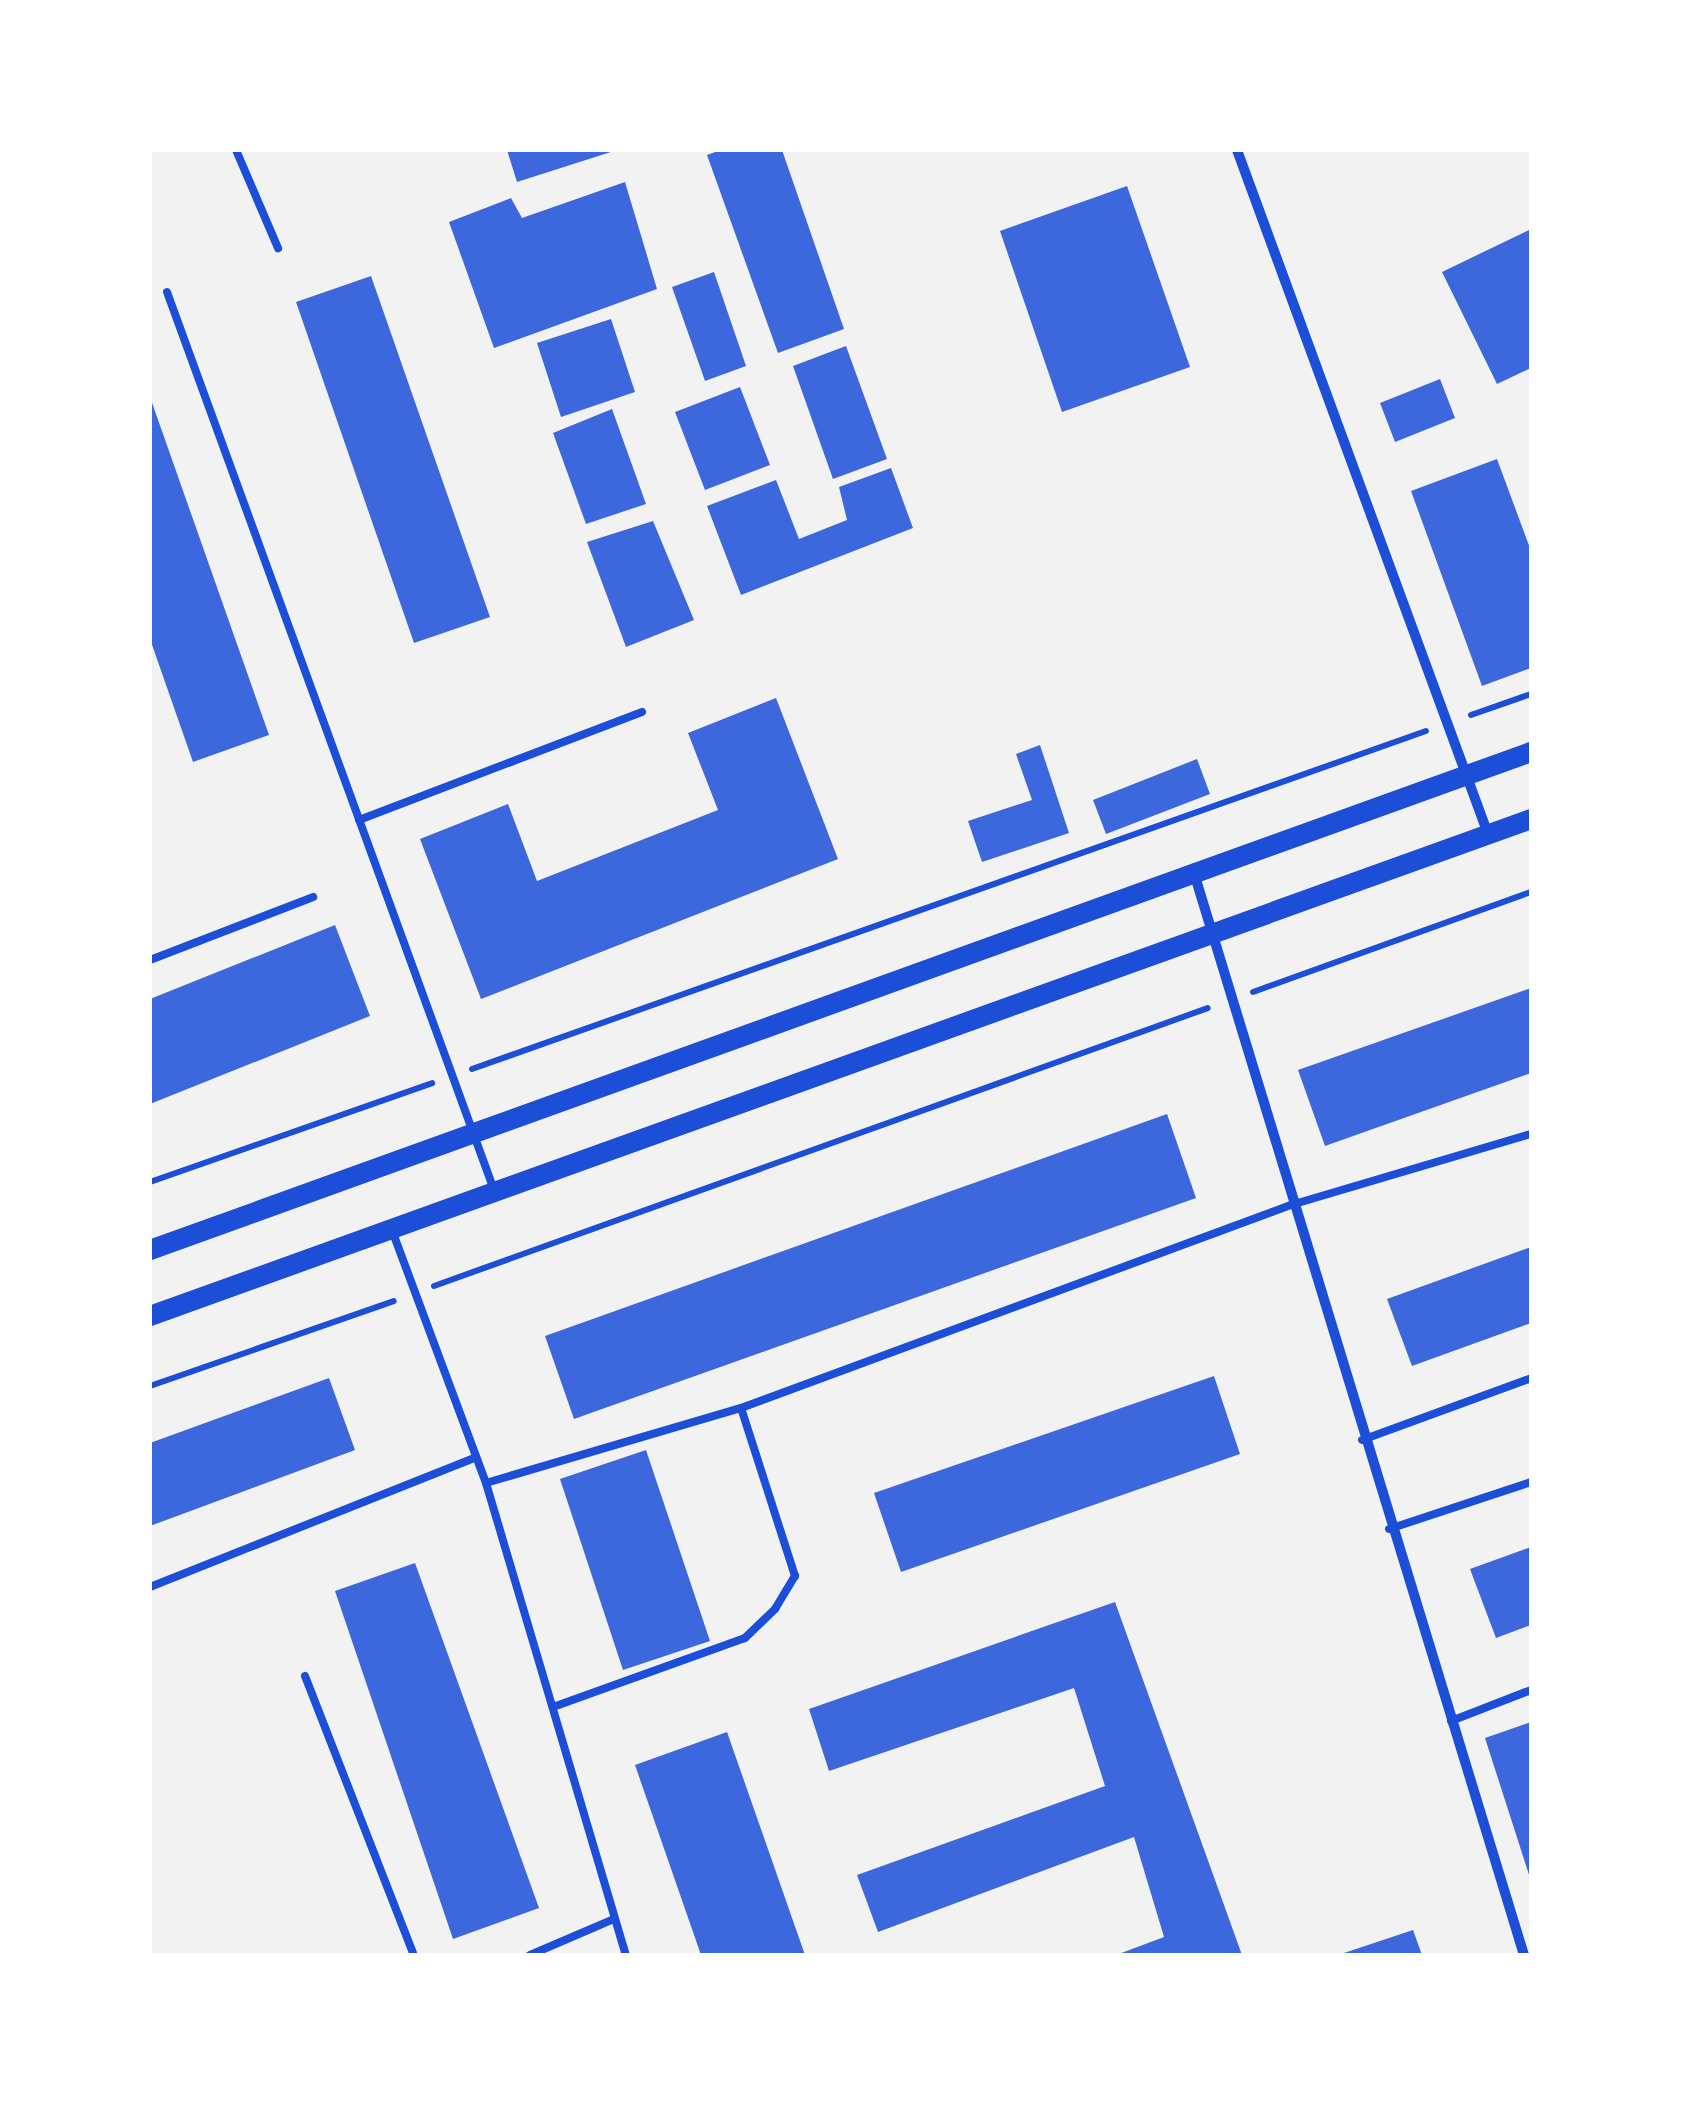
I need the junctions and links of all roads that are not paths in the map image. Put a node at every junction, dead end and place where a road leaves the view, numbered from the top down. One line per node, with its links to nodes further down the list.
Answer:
1 (236, 150): 3 (lane)
2 (1238, 150): 7 (street)
3 (278, 248)
4 (168, 292): 9 (lane)
5 (642, 712): 9 (lane)
6 (1531, 752): 7 (main road)
7 (1466, 776): 10 (street); 11 (main road)
8 (1531, 819): 10 (main road)
9 (360, 820): 15 (lane)
10 (1488, 834): 13 (main road)
11 (1194, 874): 13 (street); 15 (main road)
12 (313, 898): 14 (lane)
13 (1214, 933): 17 (main road); 18 (street)
14 (150, 960)
15 (473, 1133): 17 (lane); 20 (main road)
16 (1531, 1134): 18 (lane)
17 (494, 1192): 19 (main road)
18 (1291, 1204): 23 (lane); 24 (street)
19 (392, 1229): 21 (main road); 25 (lane)
20 (150, 1250)
21 (150, 1316)
22 (1531, 1378): 24 (lane)
23 (741, 1408): 27 (lane); 32 (lane)
24 (1362, 1440): 28 (street)
25 (476, 1457): 27 (lane); 29 (lane)
26 (1531, 1482): 28 (lane)
27 (486, 1483): 32 (lane)
28 (1389, 1530): 33 (street)
29 (150, 1587)
30 (305, 1676): 35 (lane)
31 (1531, 1690): 33 (lane)
32 (554, 1707): 34 (lane)
33 (1448, 1722): 38 (street)
34 (614, 1919): 36 (lane); 37 (lane)
35 (414, 1955)
36 (530, 1955)
37 (626, 1955)
38 (1524, 1955)

